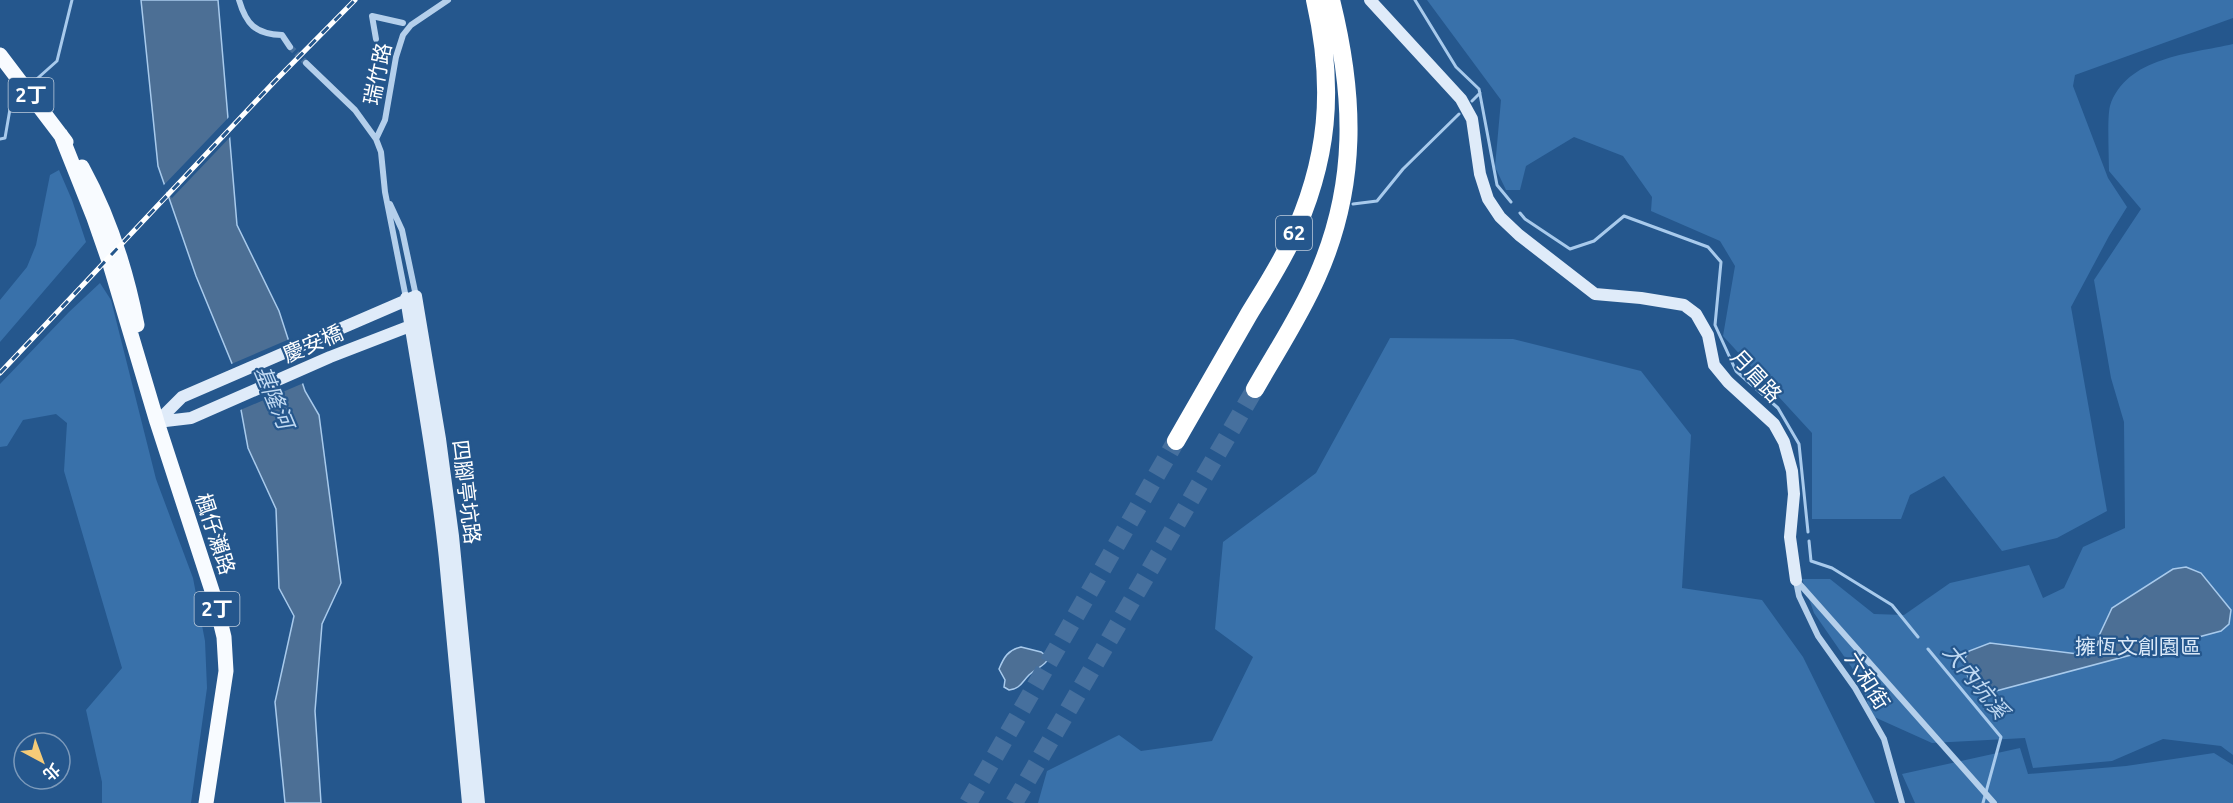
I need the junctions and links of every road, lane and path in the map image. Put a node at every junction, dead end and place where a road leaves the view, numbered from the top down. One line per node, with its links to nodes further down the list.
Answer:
1 (239, 0): 8 (street)
2 (448, 0): 11 (street, 瑞竹路)
3 (1315, 0): 17 (highway, 62)
4 (1331, 0): 15 (highway, 62)
5 (1370, 0): 18 (street, 月眉路)
6 (403, 23): 7 (street)
7 (376, 39)
8 (290, 47)
9 (0, 55): 16 (main road, 楓仔瀨路 / 2丁)
10 (306, 63): 11 (street)
11 (376, 139): 12 (street, 四腳亭坑路)
12 (385, 192): 13 (street, 四腳亭坑路); 13 (street, 四腳亭坑路)
13 (411, 297): 14 (street, 四腳亭坑路); 16 (street, 慶安橋)
14 (416, 324): 16 (street, 慶安橋); 20 (street, 四腳亭坑路); 21 (street, 四腳亭坑路)
15 (1255, 389)
16 (157, 422): 19 (main road, 楓仔瀨路 / 2丁)
17 (1176, 441)
18 (1796, 580): 22 (street, 六和街); 23 (street)
19 (206, 803)
20 (468, 803)
21 (479, 803)
22 (1902, 803)
23 (1994, 803)

